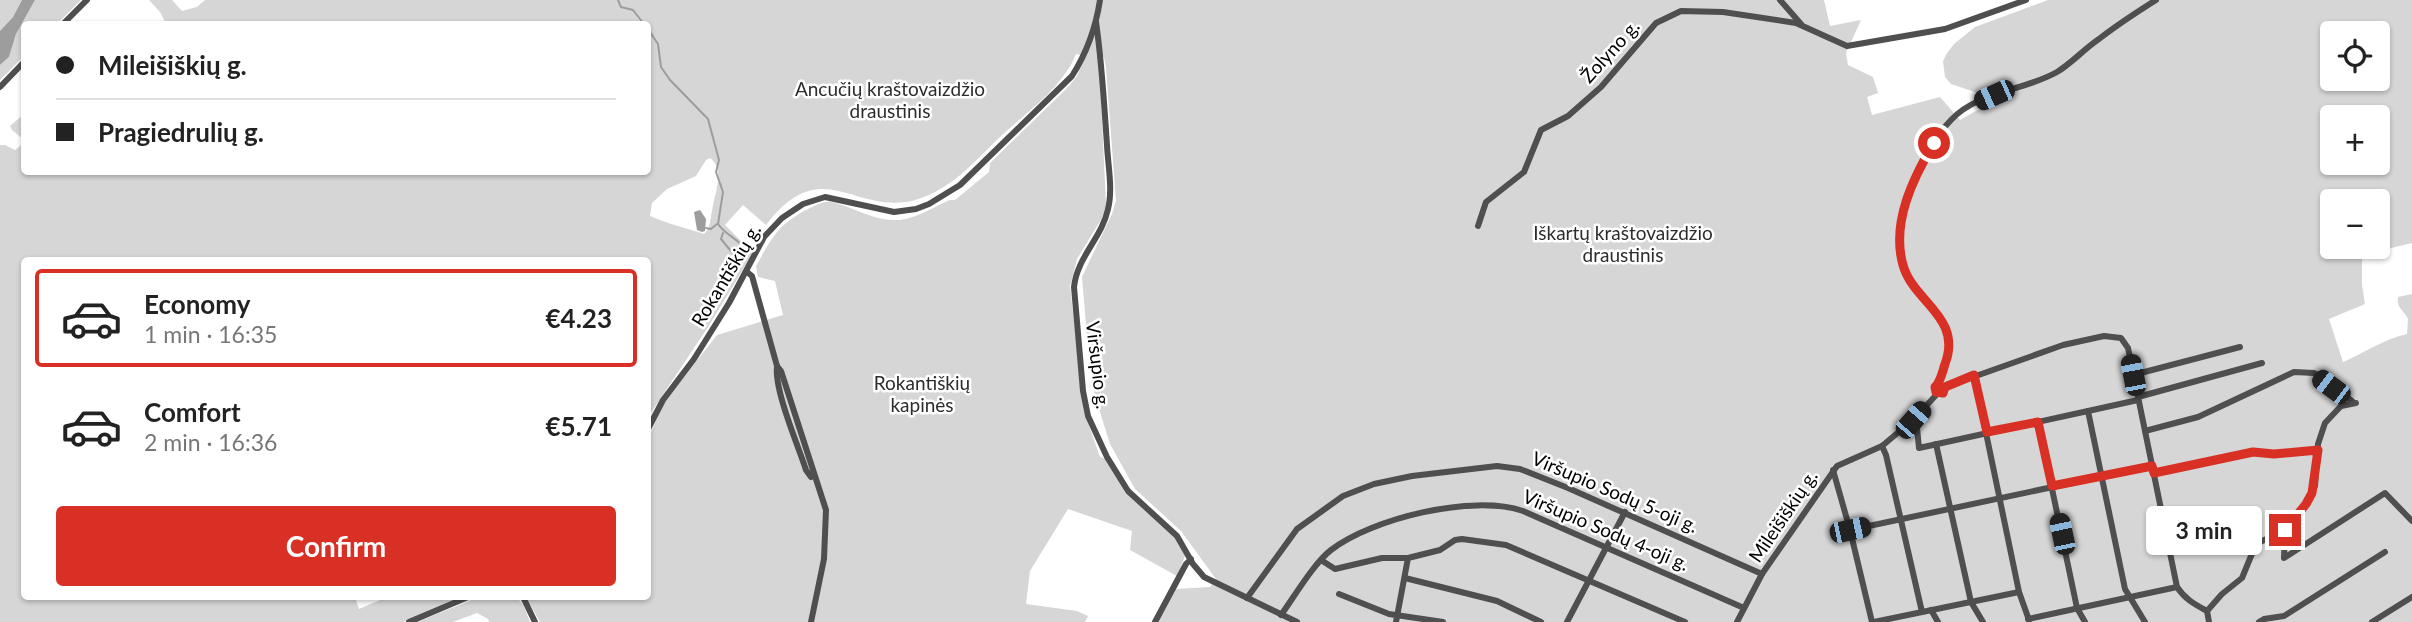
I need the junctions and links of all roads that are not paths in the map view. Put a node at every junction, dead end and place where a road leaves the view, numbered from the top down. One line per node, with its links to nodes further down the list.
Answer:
1 (87, 0): 6 (street)
2 (1100, 0): 7 (street, Rokantiškių g.)
3 (1780, 0): 8 (street)
4 (2026, 0): 8 (street, Žolyno g.)
5 (2156, 0): 17 (street)
6 (66, 21)
7 (1096, 22): 12 (street, Rokantiškių g.); 42 (street, Viršupio g.)
8 (1801, 25): 11 (street, Žolyno g.)
9 (21, 65): 10 (street)
10 (0, 87)
11 (1478, 226)
12 (747, 272): 22 (street, Rokantiškių g.); 68 (street)
13 (2240, 347): 16 (street)
14 (2262, 363): 18 (street)
15 (1974, 375): 16 (street); 17 (street); 24 (street)
16 (2133, 375): 18 (street)
17 (1943, 385): 20 (street, Mileišiškių g.)
18 (2138, 398): 19 (street); 23 (street)
19 (2088, 411): 21 (street); 30 (street)
20 (1913, 420): 25 (street); 26 (street, Mileišiškių g.)
21 (2038, 422): 24 (street); 31 (street)
22 (651, 423)
23 (2145, 430): 27 (street); 28 (street)
24 (1987, 432): 25 (street); 32 (street)
25 (1936, 444): 33 (street)
26 (1882, 446): 29 (street, Mileišiškių g.); 35 (street)
27 (2318, 450): 28 (street); 38 (street)
28 (2153, 469): 30 (street); 47 (street)
29 (1833, 470): 37 (street); 44 (street, Mileišiškių g.)
30 (2102, 475): 31 (street); 50 (street)
31 (2052, 486): 32 (street); 56 (street)
32 (2001, 497): 33 (street); 48 (street)
33 (1951, 508): 35 (street); 55 (street)
34 (1625, 512): 39 (street); 44 (street, Viršupio Sodų 5-oji g.); 52 (street, Viršupio Sodų 5-oji g.)
35 (1900, 519): 37 (street); 60 (street)
36 (2412, 521): 38 (street)
37 (1850, 530): 76 (street)
38 (2285, 530): 59 (street)
39 (1607, 548): 43 (street, Viršupio Sodų 4-oji g.); 46 (street); 57 (street, Viršupio Sodų 4-oji g.)
40 (2385, 552): 82 (street)
41 (1408, 558): 43 (street); 45 (street); 46 (street)
42 (1191, 559): 52 (street, Viršupio g.); 69 (street)
43 (1321, 560): 61 (street, Viršupio Sodų 4-oji g.)
44 (1762, 574): 57 (street, Mileišiškių g.)
45 (1405, 578): 62 (street); 72 (street)
46 (1589, 582): 73 (street); 74 (street)
47 (2177, 587): 50 (street); 59 (street)
48 (2019, 592): 55 (street); 65 (street)
49 (1339, 594): 62 (street)
50 (2130, 596): 56 (street); 80 (street)
51 (2412, 597): 83 (street)
52 (1247, 598): 61 (street, Viršupio g.)
53 (461, 600): 66 (street)
54 (524, 600): 67 (street)
55 (1971, 602): 58 (street); 78 (street)
56 (2077, 607): 65 (street); 79 (street)
57 (1744, 608): 63 (street, Mileišiškių g.)
58 (1931, 610): 60 (street); 77 (street)
59 (2207, 611): 81 (street)
60 (1922, 612): 64 (street)
61 (1281, 615): 70 (street, Viršupio g.)
62 (1397, 619): 71 (street)
63 (1739, 619): 75 (street)
64 (1907, 619): 76 (street)
65 (2029, 621)
66 (409, 622)
67 (535, 622)
68 (811, 622)
69 (1155, 622)
70 (1297, 622)
71 (1443, 622)
72 (1541, 622)
73 (1567, 622)
74 (1685, 622)
75 (1750, 622)
76 (1873, 622)
77 (1938, 622)
78 (1983, 622)
79 (2085, 622)
80 (2145, 622)
81 (2209, 622)
82 (2259, 622)
83 (2372, 622)

